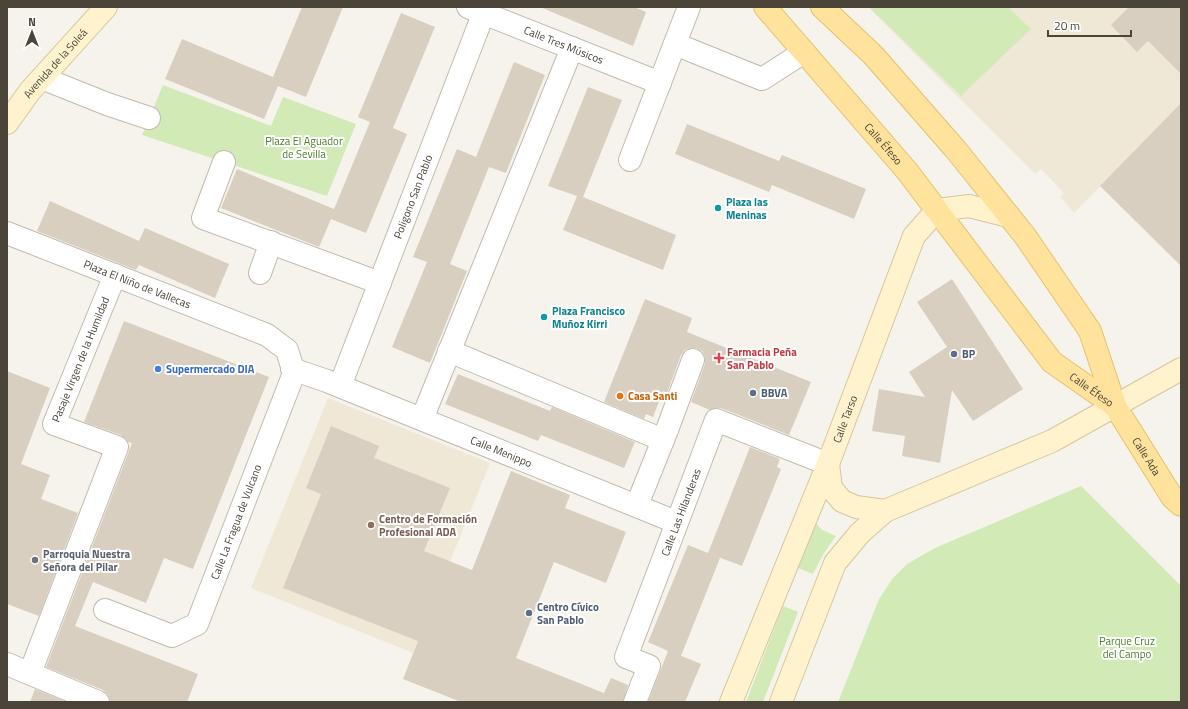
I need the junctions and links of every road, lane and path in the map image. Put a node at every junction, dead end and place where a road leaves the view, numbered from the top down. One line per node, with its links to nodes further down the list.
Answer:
1 (106, 7): 9 (street, Avenida de la Soleá)
2 (690, 7): 6 (street)
3 (766, 7): 8 (main road, Calle Éfeso)
4 (822, 7): 16 (main road, Calle Éfeso)
5 (479, 9): 7 (street, Calle Tres Músicos); 21 (street, Poligono San Pablo)
6 (675, 44): 8 (street); 10 (street)
7 (572, 48): 10 (street, Calle Tres Músicos); 23 (street)
8 (804, 52): 15 (main road, Calle Éfeso)
9 (42, 78): 11 (street); 12 (street, Avenida de la Soleá)
10 (660, 83): 13 (street)
11 (149, 118)
12 (7, 123)
13 (630, 160)
14 (224, 162): 18 (street)
15 (937, 210): 16 (street); 28 (main road, Calle Éfeso); 31 (street, Calle Tarso)
16 (1009, 216): 28 (main road, Calle Éfeso)
17 (7, 233): 20 (street, Plaza El Niño de Vallecas)
18 (271, 242): 19 (street); 21 (street)
19 (260, 273)
20 (115, 275): 22 (street, Plaza El Niño de Vallecas); 38 (street, Pasaje Virgen de la Humildad)
21 (380, 283): 27 (street, Poligono San Pablo)
22 (267, 336): 25 (street, Calle La Fragua de Vulcano)
23 (449, 351): 29 (street); 30 (street)
24 (693, 360): 30 (street)
25 (292, 368): 27 (street, Calle Menippo); 36 (street, Calle La Fragua de Vulcano)
26 (1181, 369): 28 (street)
27 (334, 384): 29 (street, Calle Menippo)
28 (1115, 406): 33 (main road, Calle Ada); 34 (street)
29 (422, 419): 32 (street, Calle Menippo)
30 (663, 440): 32 (street)
31 (828, 464): 34 (street); 35 (street, Calle Las Hilanderas); 41 (street, Calle Tarso)
32 (637, 505): 35 (street, Calle Menippo)
33 (1181, 505)
34 (885, 511): 42 (street)
35 (676, 522): 40 (street, Calle Las Hilanderas)
36 (105, 610)
37 (7, 664): 38 (street)
38 (30, 673): 39 (street)
39 (98, 702)
40 (635, 702)
41 (730, 702)
42 (781, 702)

